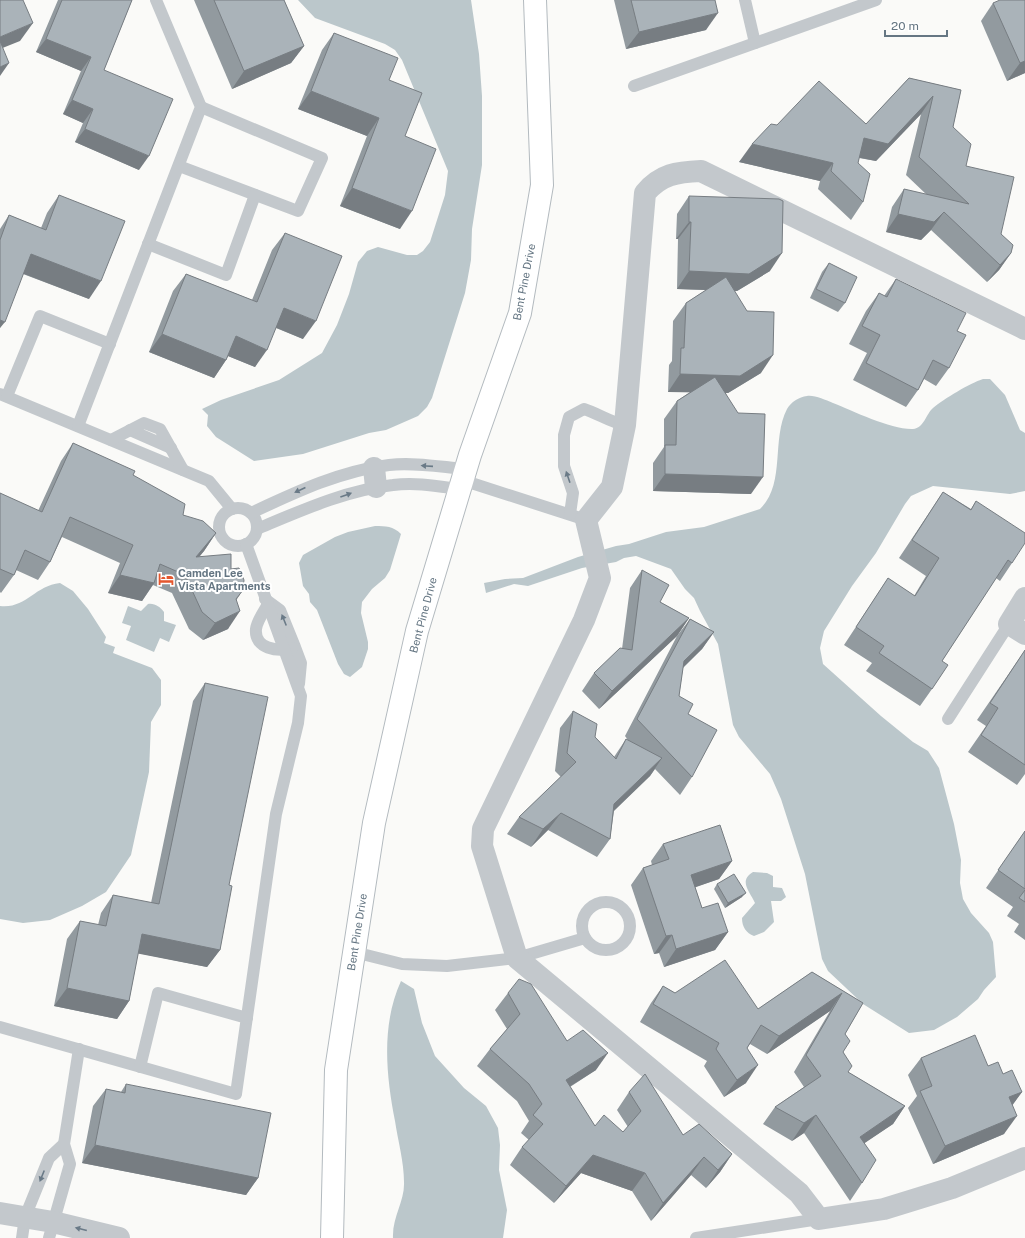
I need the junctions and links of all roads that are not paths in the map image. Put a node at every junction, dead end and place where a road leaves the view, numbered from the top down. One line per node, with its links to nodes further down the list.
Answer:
1 (156, 0): 7 (lane)
2 (535, 0): 19 (street, Bent Pine Drive)
3 (745, 0): 5 (lane)
4 (876, 0): 5 (lane)
5 (755, 43): 6 (lane)
6 (634, 86)
7 (202, 107): 8 (lane); 9 (lane)
8 (179, 166): 9 (lane); 10 (lane)
9 (255, 195): 10 (lane)
10 (148, 244): 12 (lane)
11 (1025, 329): 14 (street)
12 (110, 344): 13 (lane); 15 (lane)
13 (4, 395): 15 (lane)
14 (625, 425): 22 (street); 22 (lane, one-way to 14)
15 (78, 426): 16 (lane)
16 (110, 440): 17 (lane); 17 (lane)
17 (183, 470): 20 (lane)
18 (375, 478): 19 (lane); 19 (lane, one-way to 18); 21 (lane, one-way to 21); 23 (lane, one-way to 18)
19 (462, 480): 22 (lane); 31 (street, Bent Pine Drive)
20 (232, 509): 21 (lane); 24 (lane)
21 (251, 513): 23 (lane)
22 (582, 525): 32 (street)
23 (257, 529): 24 (lane)
24 (246, 544): 26 (lane)
25 (1025, 598): 27 (street)
26 (266, 602): 28 (lane); 28 (lane)
27 (1017, 629): 29 (lane)
28 (290, 648): 33 (lane)
29 (948, 720)
30 (584, 938): 30 (lane); 32 (lane)
31 (354, 952): 32 (lane); 44 (street, Bent Pine Drive)
32 (518, 958): 40 (street)
33 (247, 1018): 36 (lane); 36 (lane)
34 (0, 1027): 35 (lane)
35 (79, 1049): 36 (lane); 37 (lane)
36 (140, 1067)
37 (64, 1144): 41 (lane, one-way to 41); 42 (lane)
38 (1025, 1158): 40 (street)
39 (0, 1213): 41 (street)
40 (819, 1219): 45 (lane)
41 (24, 1228): 42 (street)
42 (51, 1230): 43 (street, one-way to 42)
43 (119, 1238)
44 (332, 1238)
45 (696, 1238)

